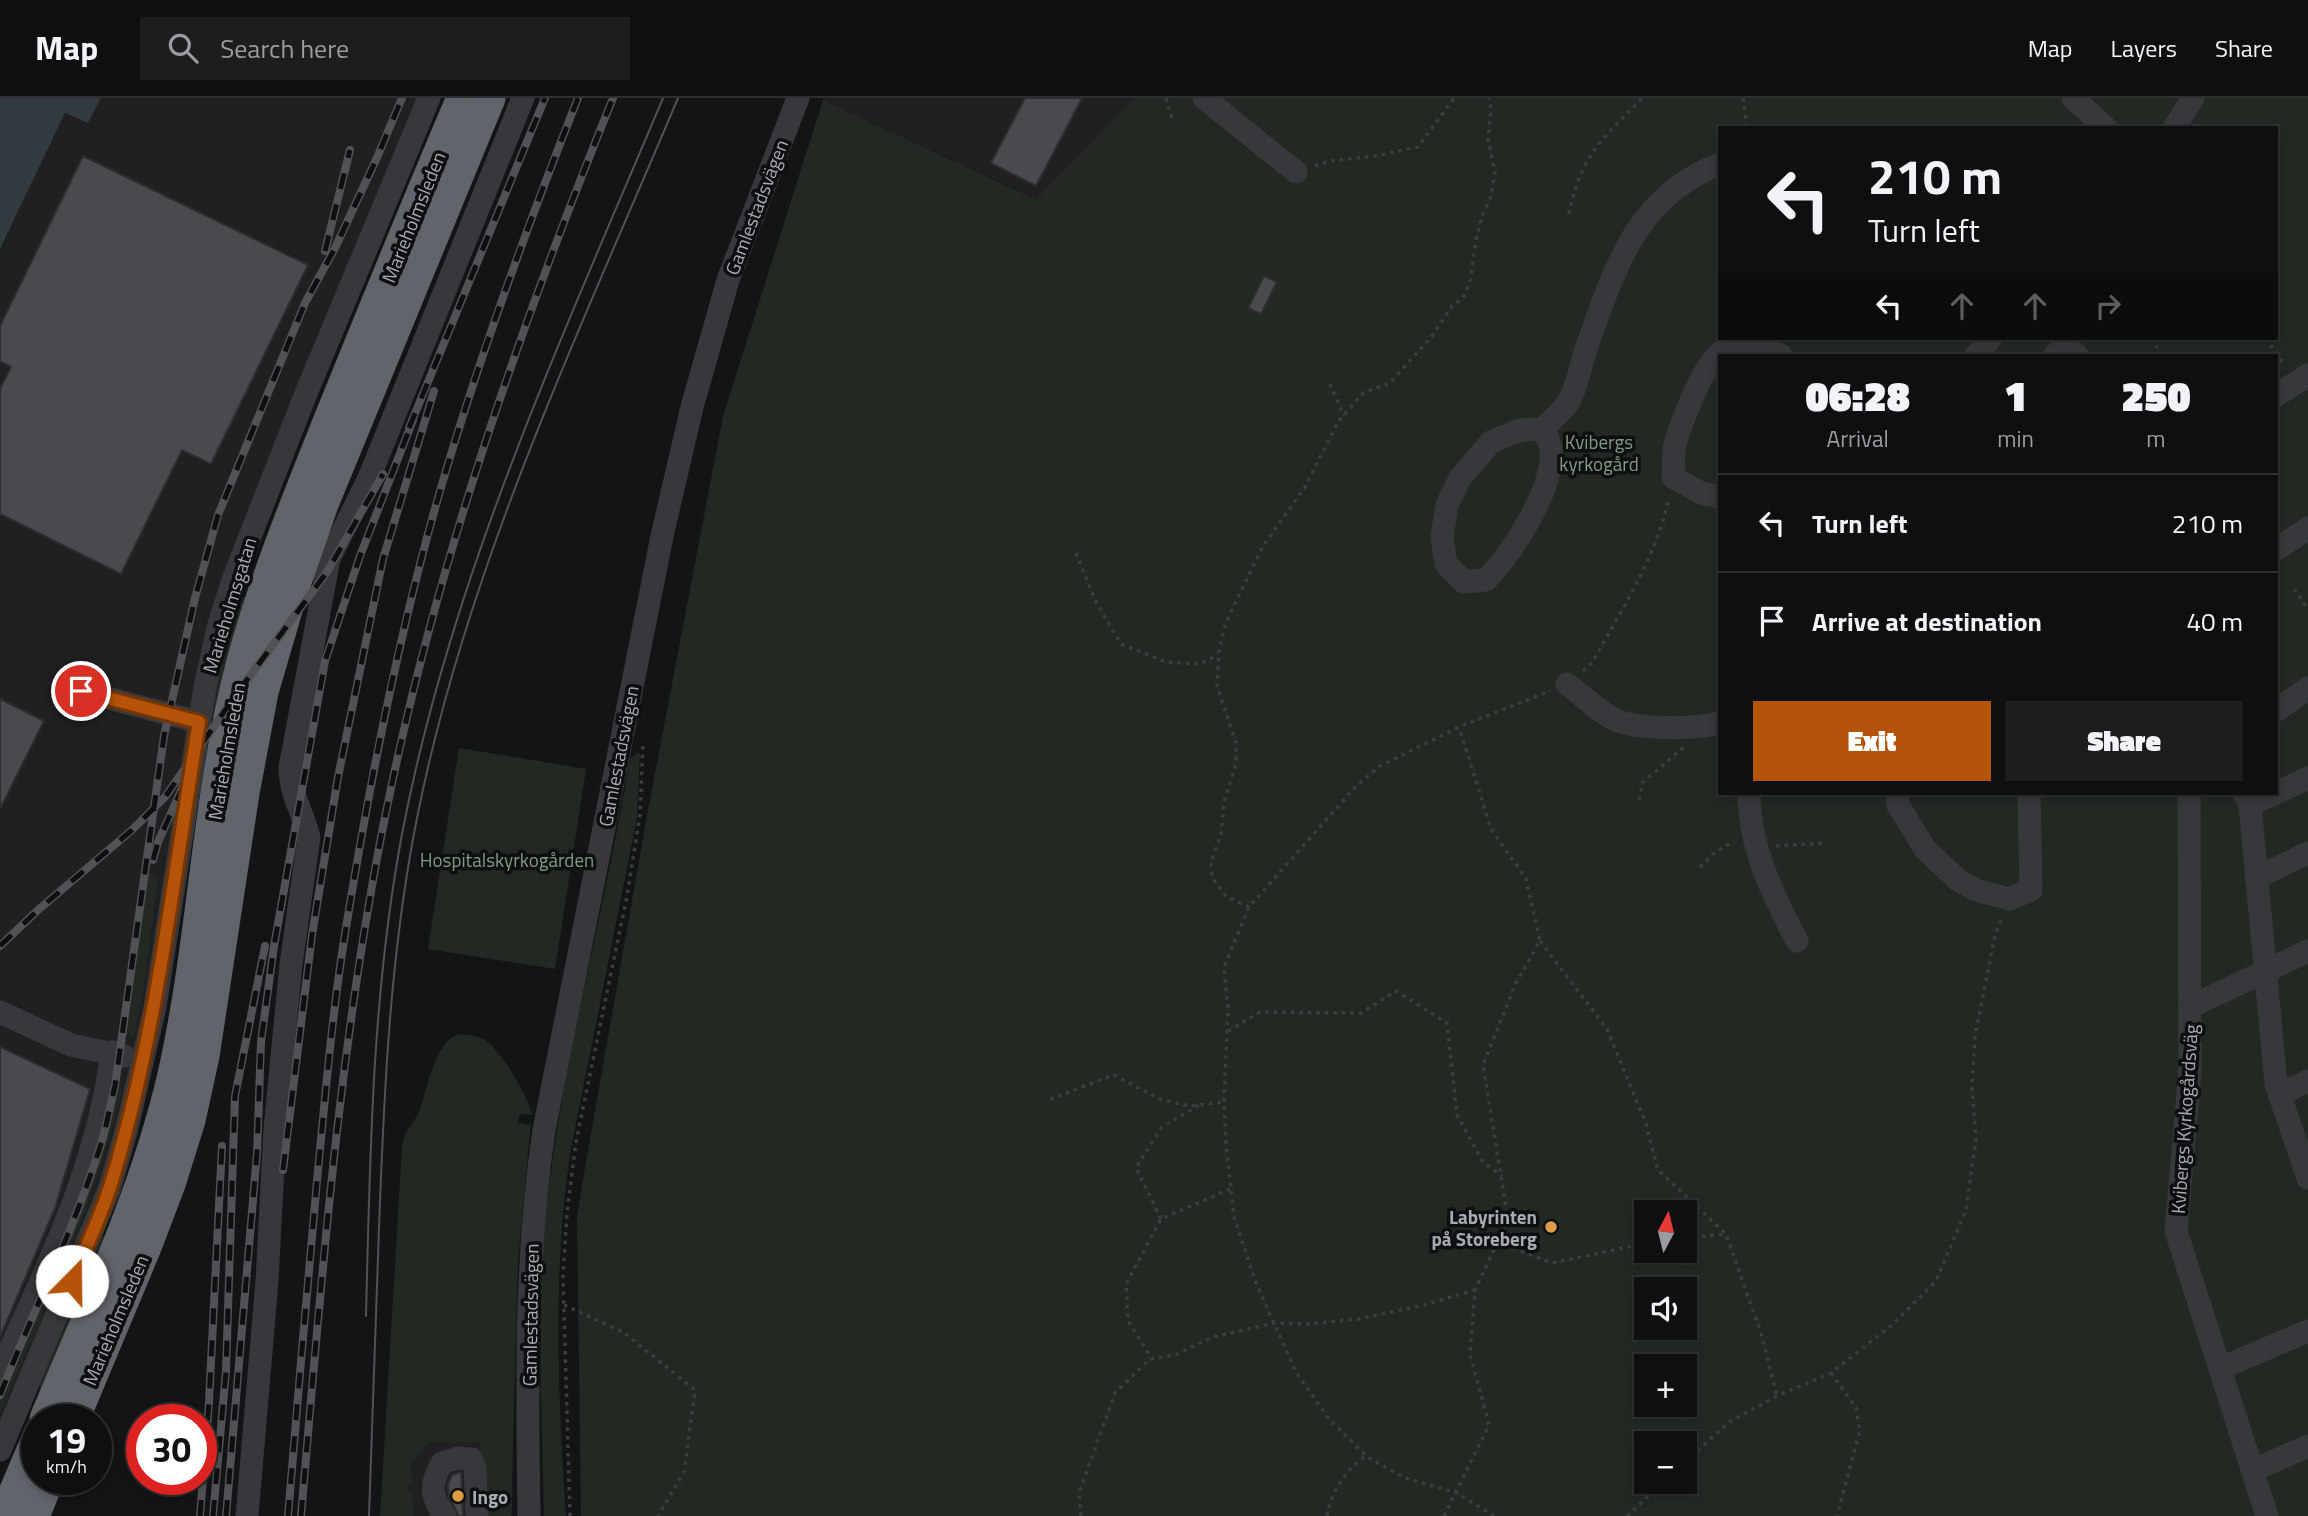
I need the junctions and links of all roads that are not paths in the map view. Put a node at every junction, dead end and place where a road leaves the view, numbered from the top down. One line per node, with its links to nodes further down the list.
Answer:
1 (429, 98): 30 (street, Marieholmsgatan)
2 (463, 98): 54 (highway, Marieholmsleden)
3 (489, 98): 55 (highway, Marieholmsleden)
4 (523, 98): 63 (street)
5 (798, 98): 66 (street, Gamlestadsvägen)
6 (1204, 98): 12 (street)
7 (2073, 98): 9 (street)
8 (2193, 98): 10 (street)
9 (2104, 126)
10 (2175, 126)
11 (1718, 165): 22 (street)
12 (1296, 172)
13 (1989, 340): 16 (street)
14 (1719, 354): 15 (street)
15 (1779, 354)
16 (1977, 354)
17 (2056, 354): 18 (street)
18 (2076, 354)
19 (1718, 355): 23 (street)
20 (2308, 375): 21 (street)
21 (2278, 394)
22 (1543, 429): 22 (street)
23 (1718, 497)
24 (2308, 528): 25 (street)
25 (2278, 548)
26 (1567, 684): 31 (street)
27 (2308, 688): 29 (street)
28 (81, 691): 30 (street)
29 (2278, 709)
30 (199, 722): 47 (street, Marieholmsgatan)
31 (1709, 725)
32 (2308, 778): 33 (street)
33 (2278, 788)
34 (1749, 795): 41 (street)
35 (1896, 795): 36 (street)
36 (2029, 795)
37 (2189, 795): 44 (street, Kvibergs Kyrkogårdsväg)
38 (2247, 799): 40 (street)
39 (2308, 853): 40 (street)
40 (2256, 878): 43 (street)
41 (1797, 942)
42 (2308, 951): 43 (street)
43 (2265, 971): 44 (street); 49 (street)
44 (2192, 1006): 52 (street, Kvibergs Kyrkogårdsväg)
45 (0, 1012): 46 (street)
46 (112, 1052): 47 (street); 53 (street)
47 (144, 1062): 57 (street, Marieholmsgatan)
48 (2308, 1081): 49 (street)
49 (2280, 1094): 50 (street)
50 (2308, 1178)
51 (2308, 1331): 52 (street)
52 (2221, 1368): 58 (street, Kvibergs Kyrkogårdsväg)
53 (0, 1371)
54 (52, 1404)
55 (79, 1404)
56 (2308, 1446): 58 (street)
57 (0, 1450)
58 (2253, 1471): 67 (street, Kvibergs Kyrkogårdsväg)
59 (21, 1478): 61 (highway)
60 (42, 1495): 62 (highway)
61 (5, 1516)
62 (33, 1516)
63 (247, 1516)
64 (445, 1516): 65 (street)
65 (477, 1516)
66 (529, 1516)
67 (2267, 1516)

